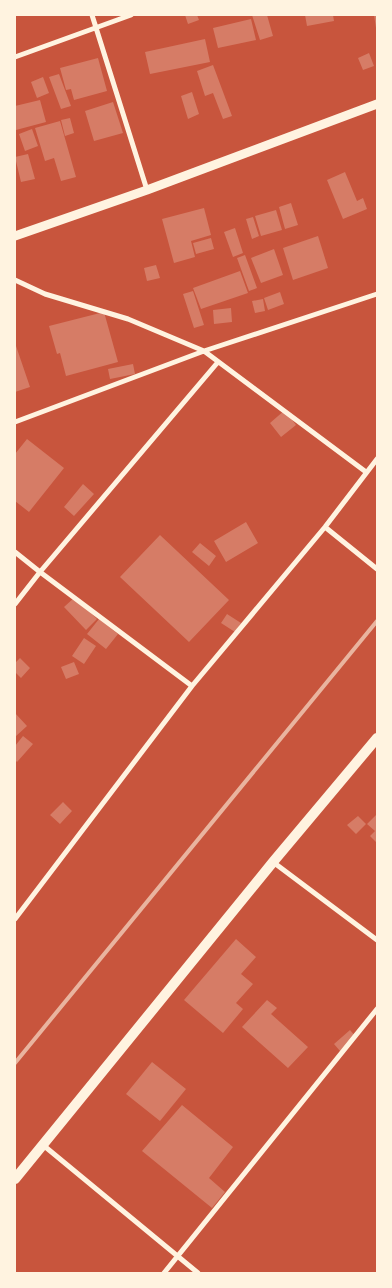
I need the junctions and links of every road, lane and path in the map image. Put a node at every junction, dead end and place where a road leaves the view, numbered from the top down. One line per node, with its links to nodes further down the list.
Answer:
1 (92, 15): 3 (street)
2 (131, 15): 3 (street)
3 (96, 28): 4 (street); 6 (street)
4 (15, 57)
5 (377, 104): 6 (street)
6 (147, 190): 7 (street)
7 (15, 236)
8 (15, 280): 10 (street)
9 (377, 294): 10 (street)
10 (204, 352): 11 (street); 12 (street)
11 (218, 362): 14 (street); 18 (street)
12 (15, 422)
13 (377, 459): 14 (street)
14 (366, 472): 15 (street)
15 (325, 527): 17 (street); 20 (street)
16 (15, 552): 18 (street)
17 (377, 569)
18 (40, 572): 19 (street); 20 (street)
19 (15, 604)
20 (192, 686): 23 (street)
21 (377, 738): 22 (main road)
22 (273, 862): 24 (street); 26 (main road)
23 (15, 919)
24 (377, 940)
25 (377, 1009): 28 (street)
26 (43, 1145): 27 (main road); 28 (street)
27 (15, 1179)
28 (178, 1257): 29 (street); 30 (street)
29 (164, 1273)
30 (198, 1273)

